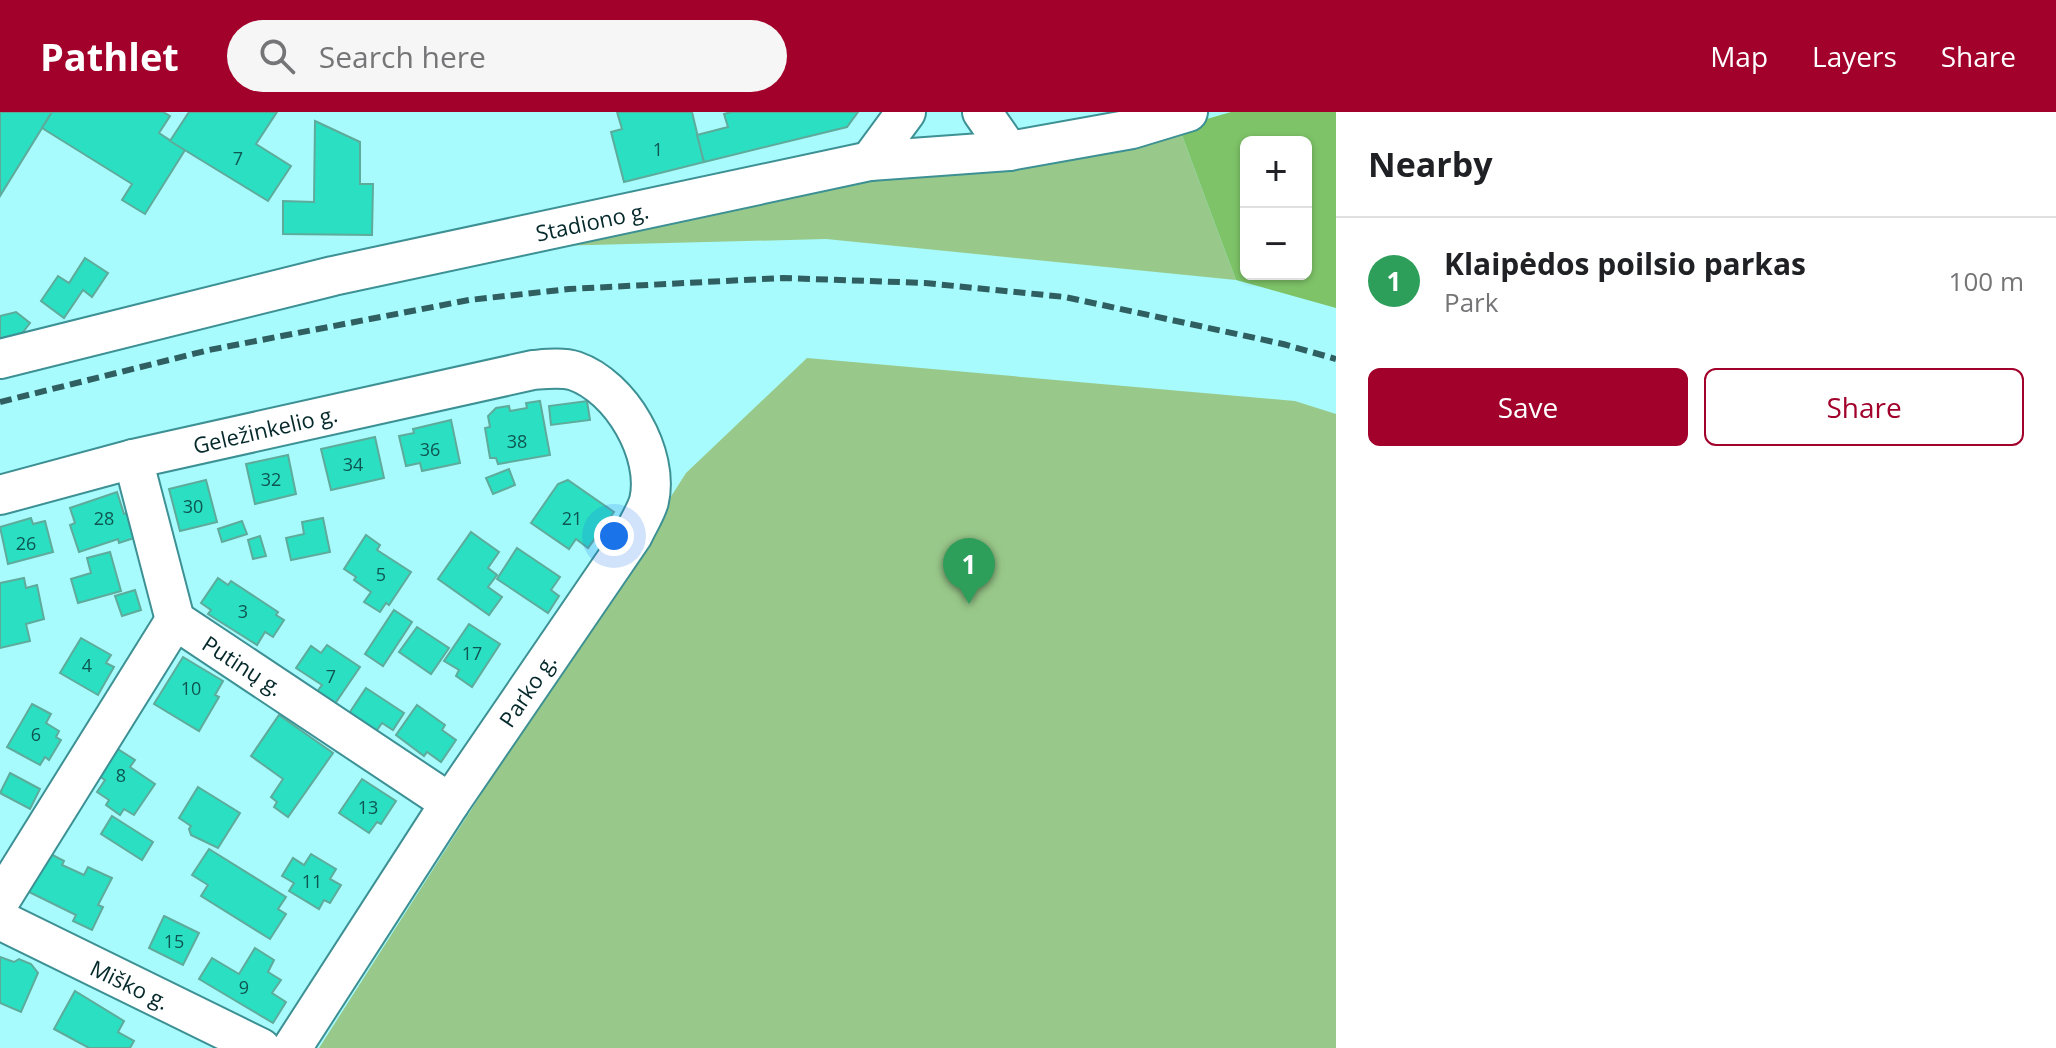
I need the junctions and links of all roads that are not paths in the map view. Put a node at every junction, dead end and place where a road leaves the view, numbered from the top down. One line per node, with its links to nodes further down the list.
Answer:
1 (906, 112): 5 (street)
2 (982, 112): 4 (street)
3 (1188, 112): 4 (street, Stadiono g.)
4 (1009, 151): 5 (street, Stadiono g.)
5 (870, 161): 6 (street, Stadiono g.)
6 (0, 359)
7 (533, 370): 8 (street, Geležinkelio g.); 11 (street, Parko g.)
8 (133, 459): 9 (street, Geležinkelio g.); 10 (street)
9 (0, 495)
10 (175, 620): 11 (street, Putinų g.); 12 (street)
11 (450, 803): 15 (street, Parko g.)
12 (0, 901)
13 (0, 920): 14 (street, Miško g.)
14 (261, 1048)
15 (292, 1048)

